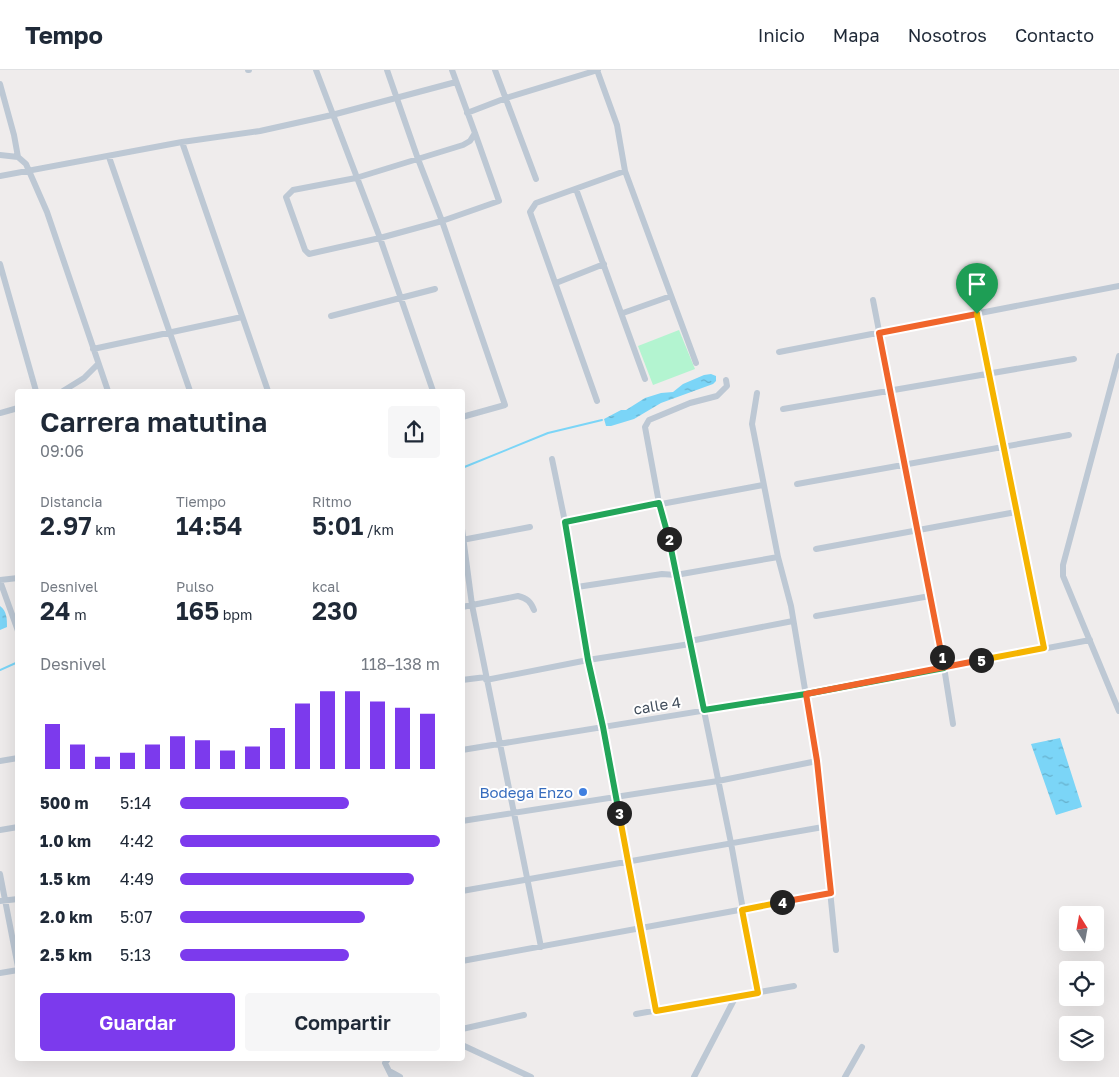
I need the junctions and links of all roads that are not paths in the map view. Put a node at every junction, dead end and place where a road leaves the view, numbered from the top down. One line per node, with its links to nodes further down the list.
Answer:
1 (316, 70): 11 (street)
2 (387, 70): 8 (street)
3 (452, 70): 6 (street)
4 (496, 70): 9 (street)
5 (597, 70): 9 (street); 19 (street)
6 (456, 82): 8 (street); 10 (street)
7 (0, 84): 16 (street)
8 (396, 97): 11 (street); 17 (street)
9 (506, 98): 10 (street); 22 (street)
10 (467, 113): 12 (street)
11 (332, 115): 13 (street); 21 (street)
12 (475, 133): 17 (street); 24 (street)
13 (182, 142): 15 (street); 37 (street)
14 (0, 155): 16 (street)
15 (109, 157): 18 (street); 38 (street)
16 (18, 158): 18 (street)
17 (418, 160): 21 (street); 24 (street)
18 (28, 171): 20 (street); 40 (street)
19 (625, 171): 23 (street); 31 (street)
20 (0, 176)
21 (356, 178): 25 (street); 25 (street)
22 (536, 179)
23 (576, 189): 27 (street); 28 (street)
24 (442, 221): 25 (street); 61 (street)
25 (380, 238): 32 (street)
26 (0, 264): 49 (street)
27 (604, 264): 28 (street); 34 (street)
28 (556, 284): 57 (street)
29 (1119, 286): 35 (street)
30 (435, 289): 32 (street)
31 (671, 296): 34 (street); 44 (street)
32 (401, 299): 36 (street); 54 (street)
33 (872, 300): 39 (street)
34 (622, 313): 47 (street)
35 (977, 314): 39 (street); 46 (street)
36 (331, 316)
37 (242, 317): 38 (street); 53 (street)
38 (170, 333): 40 (street); 52 (street)
39 (879, 333): 41 (street); 55 (street)
40 (93, 350): 45 (street)
41 (778, 352)
42 (1119, 356): 88 (street)
43 (1074, 360): 46 (street)
44 (696, 363)
45 (98, 364): 50 (street); 51 (street)
46 (989, 374): 55 (street); 63 (street)
47 (645, 379)
48 (726, 380): 68 (street)
49 (35, 389)
50 (66, 389)
51 (107, 389)
52 (189, 389)
53 (267, 389)
54 (432, 389)
55 (890, 390): 58 (street); 65 (street)
56 (757, 393): 67 (street)
57 (597, 401)
58 (783, 408)
59 (15, 409): 60 (street)
60 (0, 413)
61 (465, 416)
62 (1069, 435): 63 (street)
63 (1003, 447): 65 (street); 69 (street)
64 (552, 459): 70 (street)
65 (905, 465): 66 (street); 72 (street)
66 (797, 484)
67 (763, 485): 68 (street); 76 (street)
68 (659, 503): 70 (street); 77 (street)
69 (1016, 512): 72 (street); 90 (street)
70 (565, 522): 80 (street)
71 (530, 527): 73 (street)
72 (917, 530): 74 (street); 81 (street)
73 (465, 540)
74 (816, 549)
75 (465, 554): 82 (street)
76 (778, 557): 77 (street); 86 (street)
77 (676, 575): 80 (street); 89 (street)
78 (15, 578): 79 (street)
79 (0, 581): 87 (street)
80 (577, 587): 91 (street)
81 (930, 596): 85 (street); 92 (street)
82 (472, 605): 83 (street); 84 (street); 93 (street)
83 (465, 606)
84 (534, 610)
85 (816, 616)
86 (793, 621): 89 (street); 95 (street)
87 (15, 624)
88 (1090, 640): 90 (street, calle 4); 97 (street)
89 (690, 642): 91 (street); 96 (street)
90 (1044, 648): 92 (street, calle 4)
91 (588, 660): 93 (street); 99 (street)
92 (944, 668): 95 (street, calle 4); 98 (street)
93 (486, 678): 94 (street); 100 (street)
94 (465, 680)
95 (806, 694): 96 (street, calle 4); 104 (street)
96 (704, 710): 99 (street, calle 4); 105 (street)
97 (1119, 711)
98 (953, 724)
99 (603, 727): 100 (street, calle 4); 106 (street)
100 (500, 744): 101 (street, calle 4); 107 (street)
101 (465, 750)
102 (15, 758): 103 (street)
103 (0, 761)
104 (817, 761): 105 (street); 109 (street)
105 (718, 781): 106 (street); 112 (street)
106 (616, 796): 107 (street); 113 (street)
107 (513, 812): 108 (street); 115 (street)
108 (465, 820)
109 (823, 827): 112 (street); 117 (street)
110 (15, 828): 111 (street)
111 (0, 830)
112 (731, 843): 113 (street); 119 (street)
113 (628, 861): 115 (street); 120 (street)
114 (0, 874): 118 (street)
115 (528, 879): 116 (street); 121 (street)
116 (465, 890)
117 (831, 893): 119 (street); 122 (street)
118 (3, 901): 123 (street)
119 (742, 910): 120 (street); 128 (street)
120 (640, 928): 121 (street); 130 (street)
121 (541, 947): 124 (street)
122 (836, 950)
123 (15, 955)
124 (465, 961)
125 (15, 970): 126 (street)
126 (0, 974)
127 (794, 986): 128 (street)
128 (758, 993): 129 (street)
129 (736, 996): 130 (street); 140 (street)
130 (656, 1011): 131 (street)
131 (636, 1014)
132 (524, 1016): 133 (street)
133 (465, 1028)
134 (465, 1047): 139 (street)
135 (862, 1047): 141 (street)
136 (386, 1061): 137 (street)
137 (390, 1074): 138 (street)
138 (400, 1077)
139 (531, 1077)
140 (694, 1077)
141 (845, 1077)

